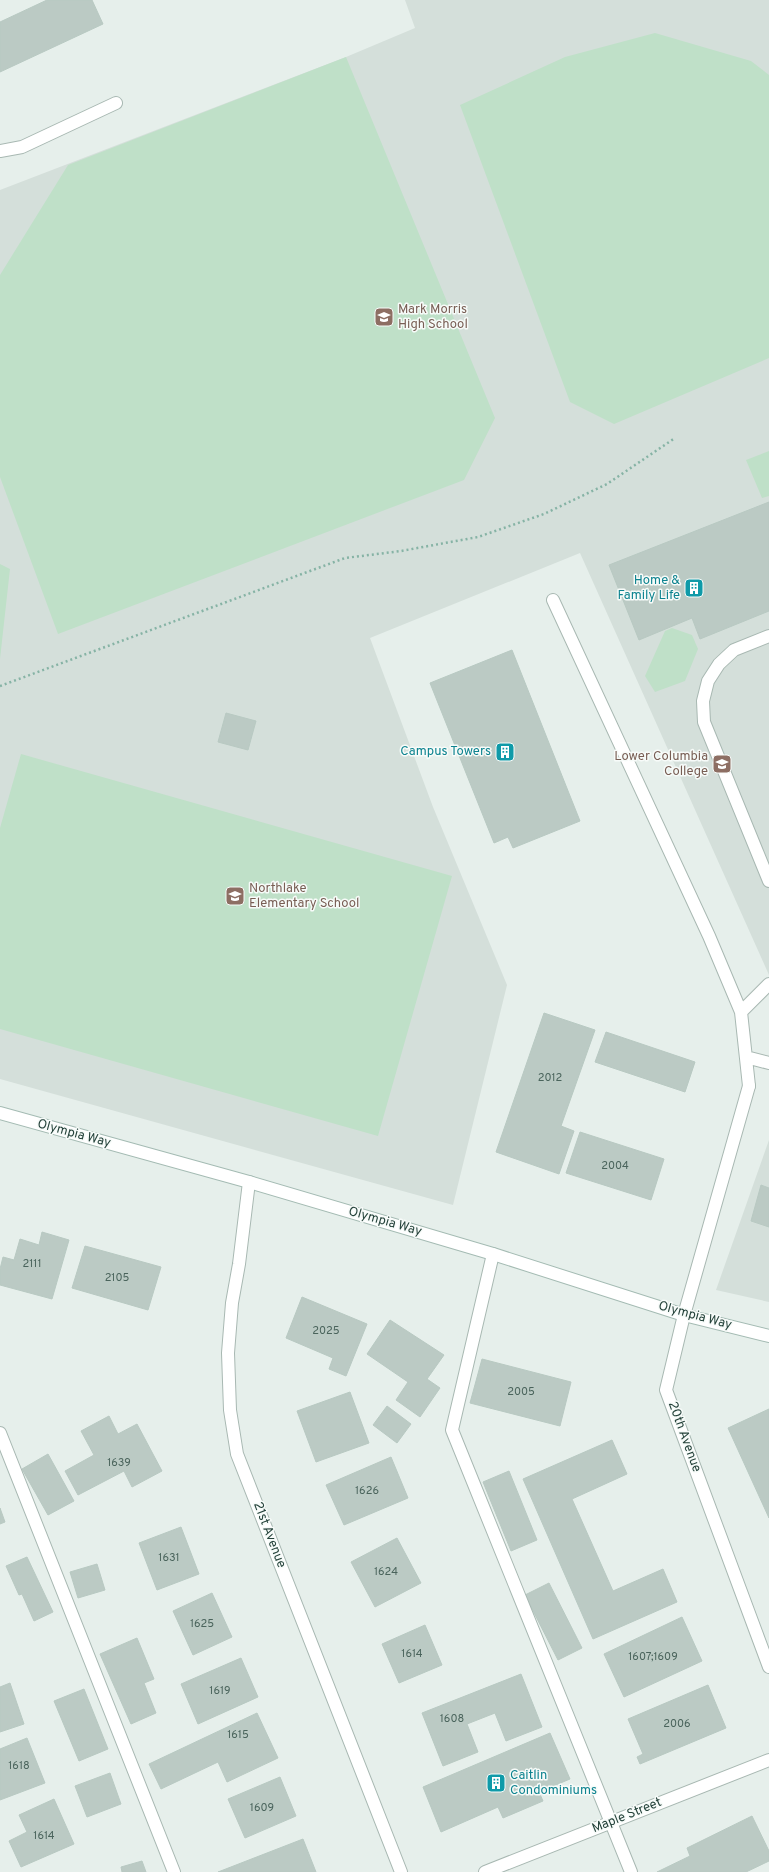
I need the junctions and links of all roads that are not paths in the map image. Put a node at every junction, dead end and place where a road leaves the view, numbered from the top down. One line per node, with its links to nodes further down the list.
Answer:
1 (116, 102): 2 (street)
2 (0, 150)
3 (553, 600): 7 (street)
4 (769, 636): 5 (street)
5 (769, 881)
6 (769, 984): 7 (street)
7 (740, 1012): 8 (street)
8 (746, 1058): 9 (street); 13 (street, 20th Avenue)
9 (769, 1063)
10 (0, 1113): 11 (street, Olympia Way)
11 (249, 1182): 12 (street, Olympia Way); 20 (street, 21st Avenue)
12 (493, 1254): 13 (street, Olympia Way); 18 (street)
13 (684, 1315): 14 (street, Olympia Way); 16 (street, 20th Avenue)
14 (769, 1336)
15 (0, 1433): 19 (street)
16 (769, 1667)
17 (769, 1760): 18 (street, Maple Street)
18 (611, 1822): 21 (street, Maple Street); 22 (street)
19 (174, 1872)
20 (401, 1872)
21 (485, 1872)
22 (631, 1872)

